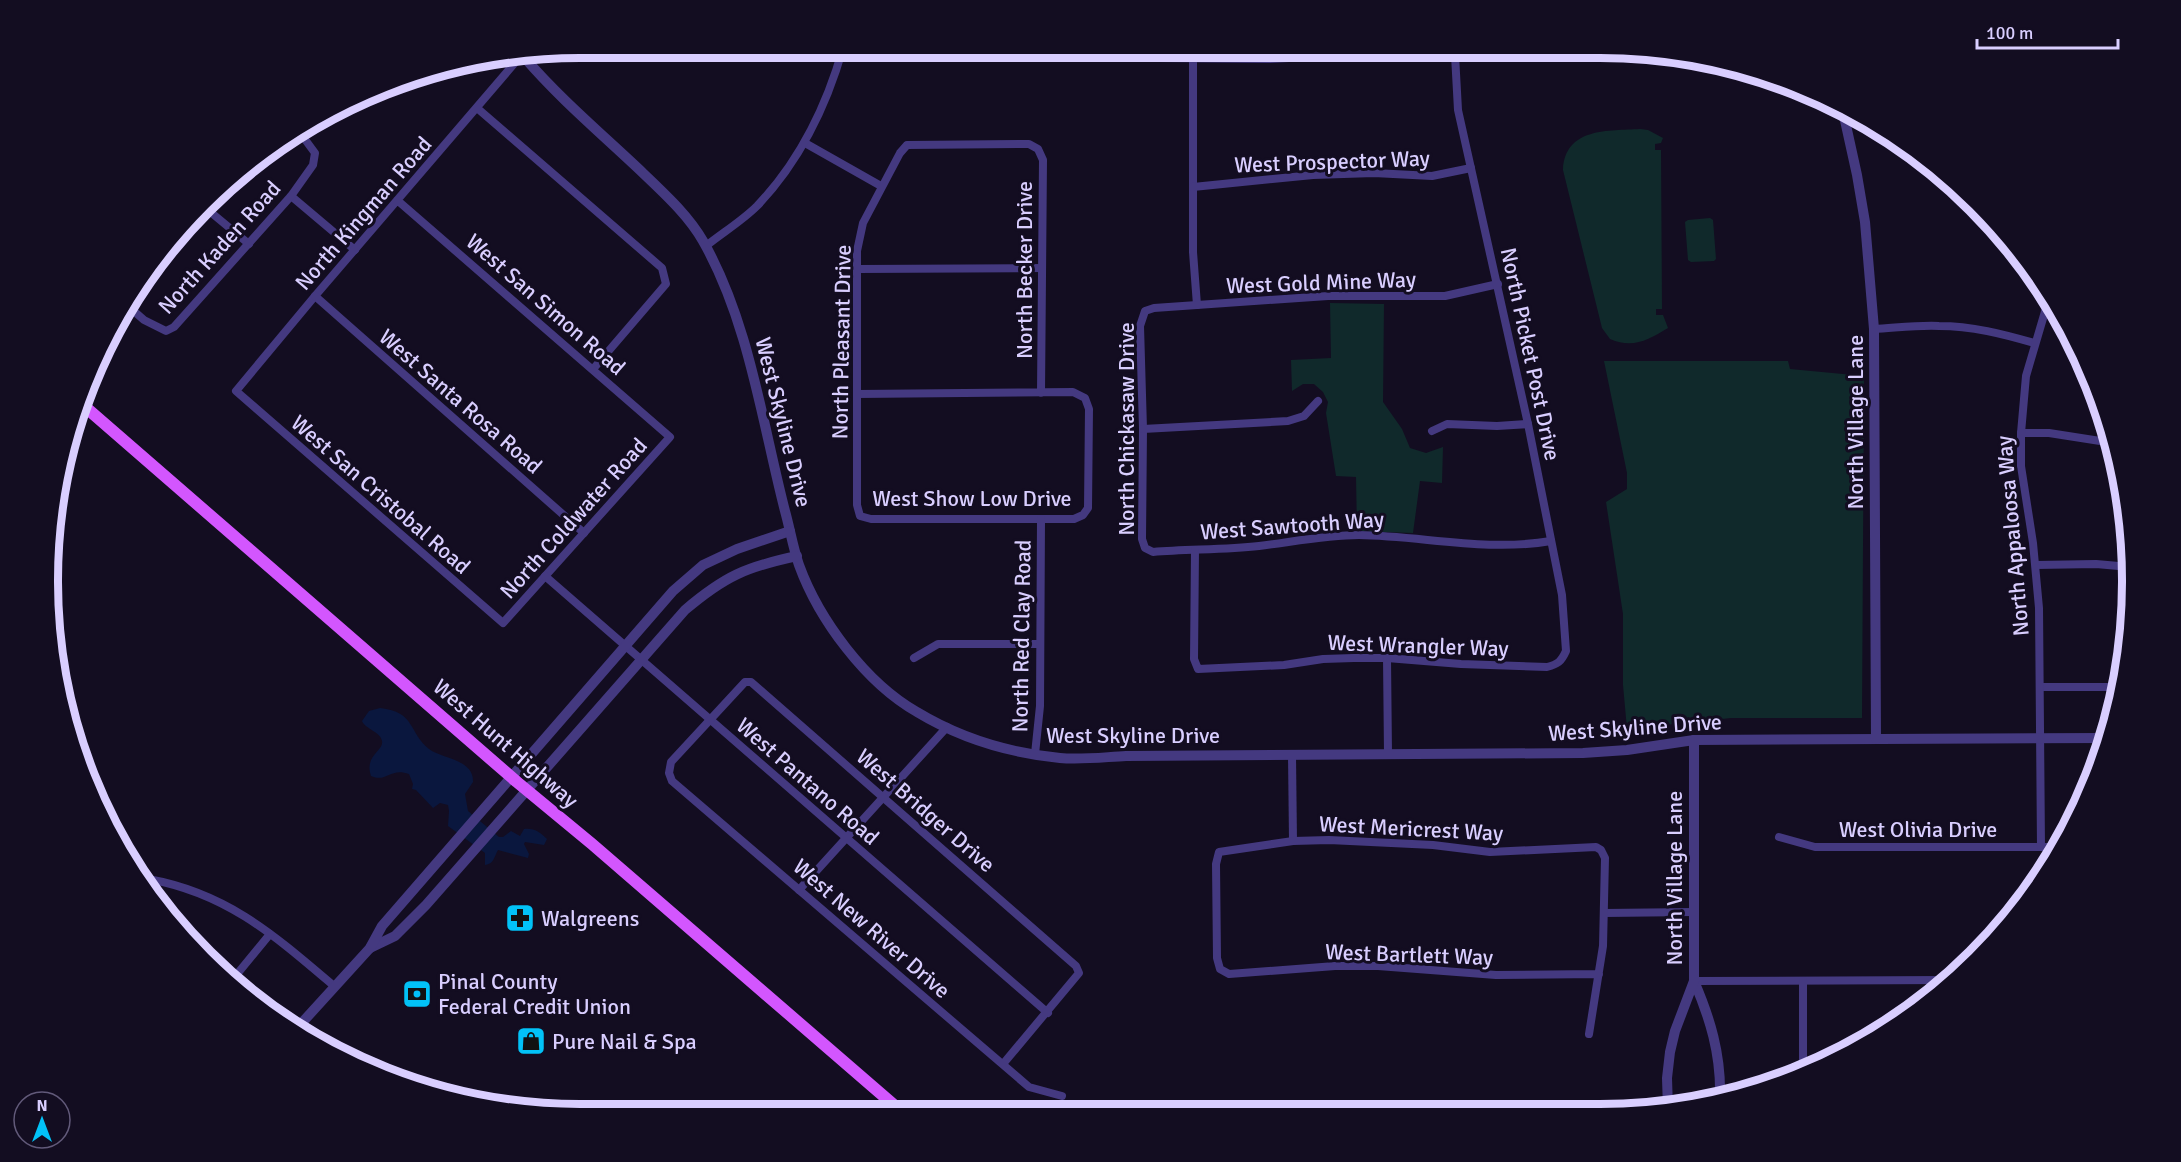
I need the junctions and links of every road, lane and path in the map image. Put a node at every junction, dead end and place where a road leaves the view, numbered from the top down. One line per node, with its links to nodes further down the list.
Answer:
1 (840, 58): 11 (street)
2 (1159, 58): 3 (street)
3 (1194, 58): 4 (street); 15 (street)
4 (1289, 58)
5 (1455, 58): 13 (street, North Picket Post Drive)
6 (528, 62): 20 (street, West Skyline Drive)
7 (515, 63): 8 (street, North Kingman Road)
8 (477, 108): 17 (street, North Kingman Road); 32 (street)
9 (1845, 120): 30 (street, North Village Lane)
10 (304, 139): 16 (street, North Kaden Road)
11 (805, 143): 14 (street); 20 (street)
12 (1038, 149): 14 (street, North Pleasant Drive); 22 (street, North Becker Drive)
13 (1471, 168): 15 (street, West Prospector Way); 24 (street, North Picket Post Drive)
14 (881, 186): 23 (street, North Pleasant Drive)
15 (1194, 187): 26 (street)
16 (291, 196): 19 (street, North Kaden Road); 21 (street)
17 (397, 200): 21 (street, North Kingman Road); 32 (street, West San Simon Road)
18 (211, 213): 19 (street)
19 (249, 244): 29 (street, North Kaden Road)
20 (706, 246): 46 (street, West Skyline Drive)
21 (355, 250): 25 (street, North Kingman Road)
22 (1042, 268): 23 (street); 34 (street, North Becker Drive)
23 (857, 269): 35 (street, North Pleasant Drive)
24 (1498, 284): 26 (street, West Gold Mine Way); 38 (street, North Picket Post Drive)
25 (315, 296): 33 (street, North Kingman Road); 47 (street, West Santa Rosa Road)
26 (1197, 305): 28 (street, West Gold Mine Way)
27 (2045, 309): 31 (street, North Appaloosa Way)
28 (1145, 311): 39 (street, North Chickasaw Drive)
29 (134, 312)
30 (1874, 329): 31 (street); 67 (street, North Village Lane)
31 (2034, 343): 41 (street, North Appaloosa Way)
32 (594, 368): 42 (street, West San Simon Road)
33 (236, 392): 55 (street, West San Cristobal Road)
34 (1041, 393): 35 (street); 45 (street, West Show Low Drive)
35 (857, 394): 44 (street, North Pleasant Drive)
36 (1318, 401): 39 (street)
37 (88, 409): 73 (main road, West Hunt Highway)
38 (1528, 424): 40 (street); 48 (street, North Picket Post Drive)
39 (1143, 429): 49 (street, North Chickasaw Drive)
40 (1432, 431)
41 (2021, 433): 43 (street); 52 (street, North Appaloosa Way)
42 (670, 436): 47 (street, North Coldwater Road)
43 (2104, 442)
44 (860, 516): 45 (street, West Show Low Drive)
45 (1041, 519): 56 (street, North Red Clay Road)
46 (790, 531): 51 (street, West Skyline Drive); 57 (street)
47 (584, 533): 54 (street, North Coldwater Road)
48 (1551, 541): 50 (street, West Sawtooth Way); 60 (street, North Picket Post Drive)
49 (1144, 548): 50 (street, West Sawtooth Way)
50 (1195, 550): 59 (street, West Wrangler Way)
51 (797, 556): 61 (street); 65 (street, West Skyline Drive)
52 (2036, 565): 53 (street); 62 (street, North Appaloosa Way)
53 (2122, 566)
54 (545, 576): 55 (street, North Coldwater Road); 57 (street, West Pantano Road)
55 (503, 623)
56 (1040, 644): 58 (street); 70 (street, North Red Clay Road)
57 (624, 647): 61 (street, West Pantano Road); 73 (street)
58 (914, 658)
59 (1387, 658): 60 (street, West Wrangler Way); 72 (street)
60 (1562, 660)
61 (641, 661): 64 (street, West Pantano Road); 74 (street)
62 (2040, 687): 63 (street); 68 (street, North Appaloosa Way)
63 (2111, 687)
64 (709, 720): 75 (street, West Bridger Drive); 77 (street, West Pantano Road); 82 (street, West New River Drive)
65 (947, 727): 70 (street, West Skyline Drive); 75 (street)
66 (2098, 738): 68 (street, West Skyline Drive)
67 (1876, 739): 68 (street, West Skyline Drive); 69 (street, West Skyline Drive)
68 (2040, 739): 79 (street, North Appaloosa Way)
69 (1694, 740): 72 (street, West Skyline Drive); 83 (street, North Village Lane)
70 (1035, 754): 71 (street, West Skyline Drive)
71 (1292, 754): 72 (street, West Skyline Drive); 78 (street)
72 (1388, 754)
73 (512, 778): 74 (main road, West Hunt Highway); 86 (street)
74 (528, 791): 86 (street); 102 (main road, West Hunt Highway)
75 (883, 797): 77 (street); 94 (street, West Bridger Drive)
76 (1779, 837): 79 (street, West Olivia Drive)
77 (846, 838): 82 (street); 94 (street, West Pantano Road)
78 (1293, 842): 84 (street, West Mericrest Way); 87 (street, West Mericrest Way)
79 (2041, 847): 80 (street, West Olivia Drive)
80 (2049, 847)
81 (153, 880): 85 (street)
82 (799, 890): 98 (street, West New River Drive)
83 (1694, 912): 84 (street); 91 (street, North Village Lane)
84 (1604, 913): 88 (street)
85 (270, 934): 89 (street); 93 (street)
86 (370, 948): 93 (street)
87 (1220, 969): 88 (street, West Bartlett Way)
88 (1599, 974): 96 (street)
89 (237, 975)
90 (1938, 980): 92 (street)
91 (1694, 981): 92 (street); 99 (street, North Village Lane); 101 (street, North Village Lane)
92 (1803, 981): 97 (street)
93 (334, 986): 95 (street)
94 (1047, 1013): 98 (street)
95 (302, 1022)
96 (1589, 1034)
97 (1803, 1063)
98 (1003, 1064): 100 (street, West New River Drive)
99 (1720, 1089)
100 (1062, 1096)
101 (1668, 1099)
102 (893, 1104)

